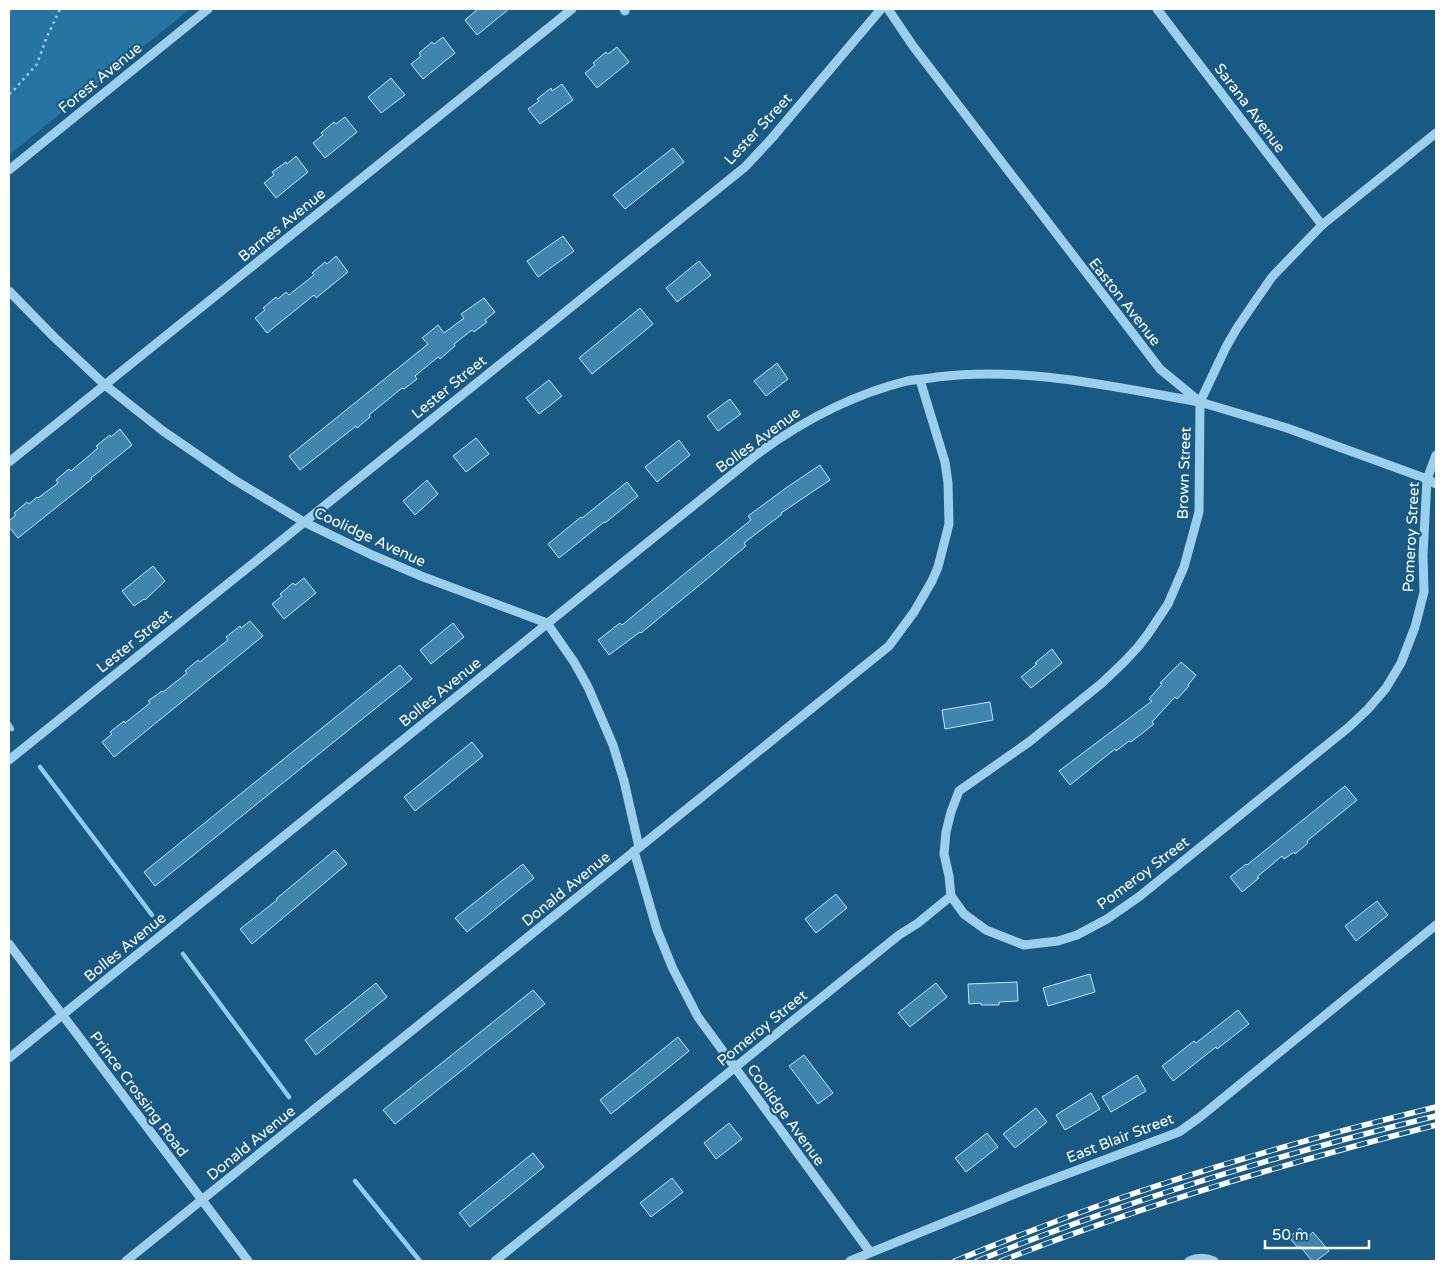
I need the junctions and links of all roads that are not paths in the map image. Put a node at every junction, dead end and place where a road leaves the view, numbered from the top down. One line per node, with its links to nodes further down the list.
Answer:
1 (208, 9): 7 (street, Forest Avenue)
2 (572, 9): 11 (street, Barnes Avenue)
3 (881, 9): 17 (street, Lester Street)
4 (888, 9): 12 (street, Easton Avenue)
5 (1157, 9): 8 (street, Sarana Avenue)
6 (1436, 133): 8 (street, Brown Street)
7 (9, 170)
8 (1322, 224): 12 (street, Brown Street)
9 (9, 291): 11 (street, Coolidge Avenue)
10 (920, 380): 12 (street); 18 (street, Bolles Avenue); 20 (street, Donald Avenue)
11 (105, 385): 14 (street, Barnes Avenue); 17 (street, Coolidge Avenue)
12 (1200, 402): 15 (street, Easton Avenue); 21 (street, Brown Street)
13 (1436, 455): 15 (street, Pomeroy Street)
14 (9, 462)
15 (1427, 479): 16 (street, Easton Avenue); 21 (street, Pomeroy Street)
16 (1436, 484)
17 (304, 522): 18 (street, Coolidge Avenue); 19 (street, Lester Street)
18 (547, 624): 20 (street, Coolidge Avenue); 24 (street, Bolles Avenue)
19 (9, 760)
20 (636, 849): 26 (street, Coolidge Avenue); 27 (street, Donald Avenue)
21 (951, 896): 26 (street, Pomeroy Street)
22 (1436, 925): 28 (street, East Blair Street)
23 (9, 944): 24 (street, Prince Crossing Road)
24 (62, 1015): 25 (street, Bolles Avenue); 27 (street, Prince Crossing Road)
25 (9, 1058)
26 (734, 1068): 28 (street, Coolidge Avenue); 31 (street, Pomeroy Street)
27 (202, 1200): 29 (street, Donald Avenue); 30 (street, Prince Crossing Road)
28 (870, 1252): 32 (street, East Blair Street)
29 (126, 1261)
30 (248, 1261)
31 (495, 1261)
32 (850, 1261)
33 (1189, 1261): 34 (street)
34 (1214, 1261)

